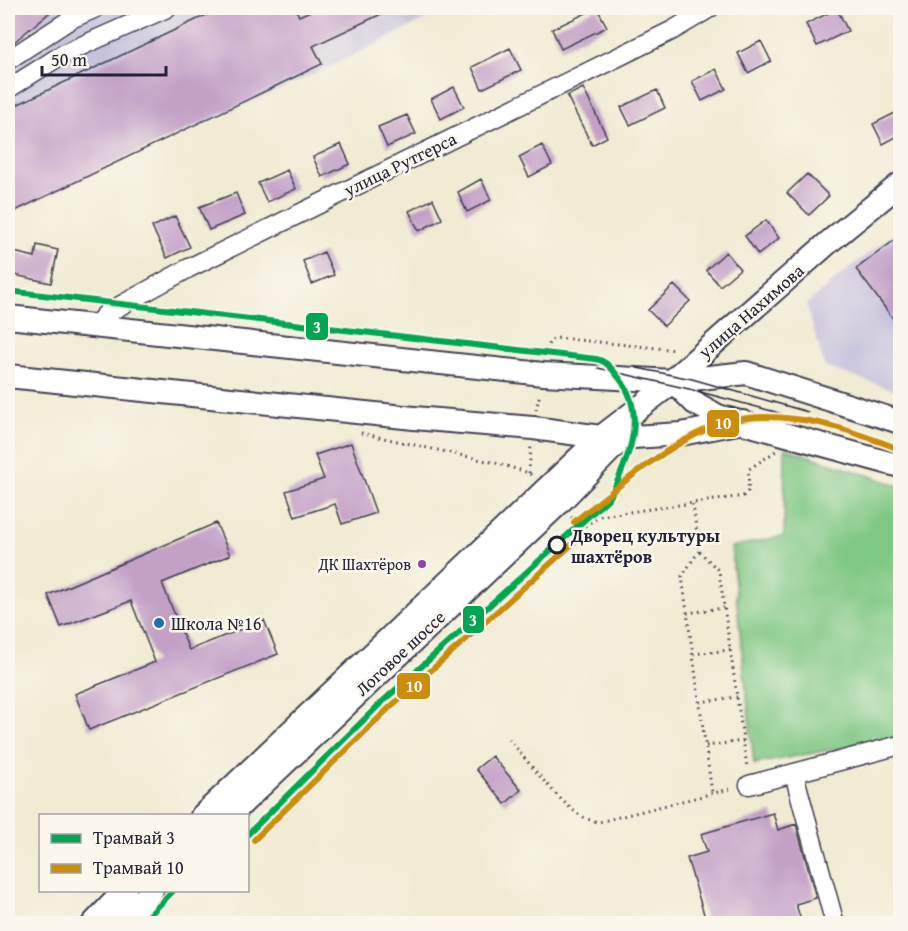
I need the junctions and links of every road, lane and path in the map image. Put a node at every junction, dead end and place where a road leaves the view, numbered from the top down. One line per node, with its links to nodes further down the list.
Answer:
1 (96, 8): 4 (lane)
2 (167, 8): 5 (lane)
3 (710, 8): 8 (lane, улица Рутгерса)
4 (8, 60)
5 (8, 89)
6 (900, 184): 9 (main road, улица Нахимова)
7 (8, 317): 8 (main road)
8 (94, 327): 12 (main road)
9 (704, 353): 10 (path); 12 (main road, улица Нахимова)
10 (544, 361)
11 (8, 376): 18 (main road)
12 (671, 383): 15 (main road); 16 (main road); 18 (main road, улица Нахимова); 19 (main road, Логовое шоссе)
13 (542, 384): 14 (path)
14 (534, 418)
15 (743, 422): 19 (main road); 22 (main road)
16 (900, 422)
17 (350, 432): 23 (path)
18 (601, 436): 19 (main road); 41 (main road, Логовое шоссе)
19 (624, 437): 42 (main road, Логовое шоссе)
20 (531, 439): 23 (path)
21 (784, 446): 25 (path)
22 (900, 466)
23 (529, 473): 24 (path)
24 (532, 477)
25 (693, 504): 26 (path); 27 (path)
26 (568, 514)
27 (699, 551): 28 (path); 29 (path)
28 (724, 608): 29 (path); 30 (path)
29 (687, 613): 31 (path)
30 (730, 650): 31 (path); 32 (path)
31 (693, 654): 33 (path)
32 (737, 697): 33 (path); 35 (path)
33 (700, 702): 36 (path)
34 (508, 739): 40 (path)
35 (743, 741): 36 (path); 39 (path)
36 (706, 746): 40 (path)
37 (900, 746): 38 (lane)
38 (794, 774): 39 (lane); 47 (lane)
39 (749, 785): 40 (path)
40 (712, 793)
41 (204, 814)
42 (231, 814)
43 (124, 892): 45 (main road)
44 (151, 892): 46 (main road)
45 (93, 924)
46 (120, 924)
47 (835, 924)

